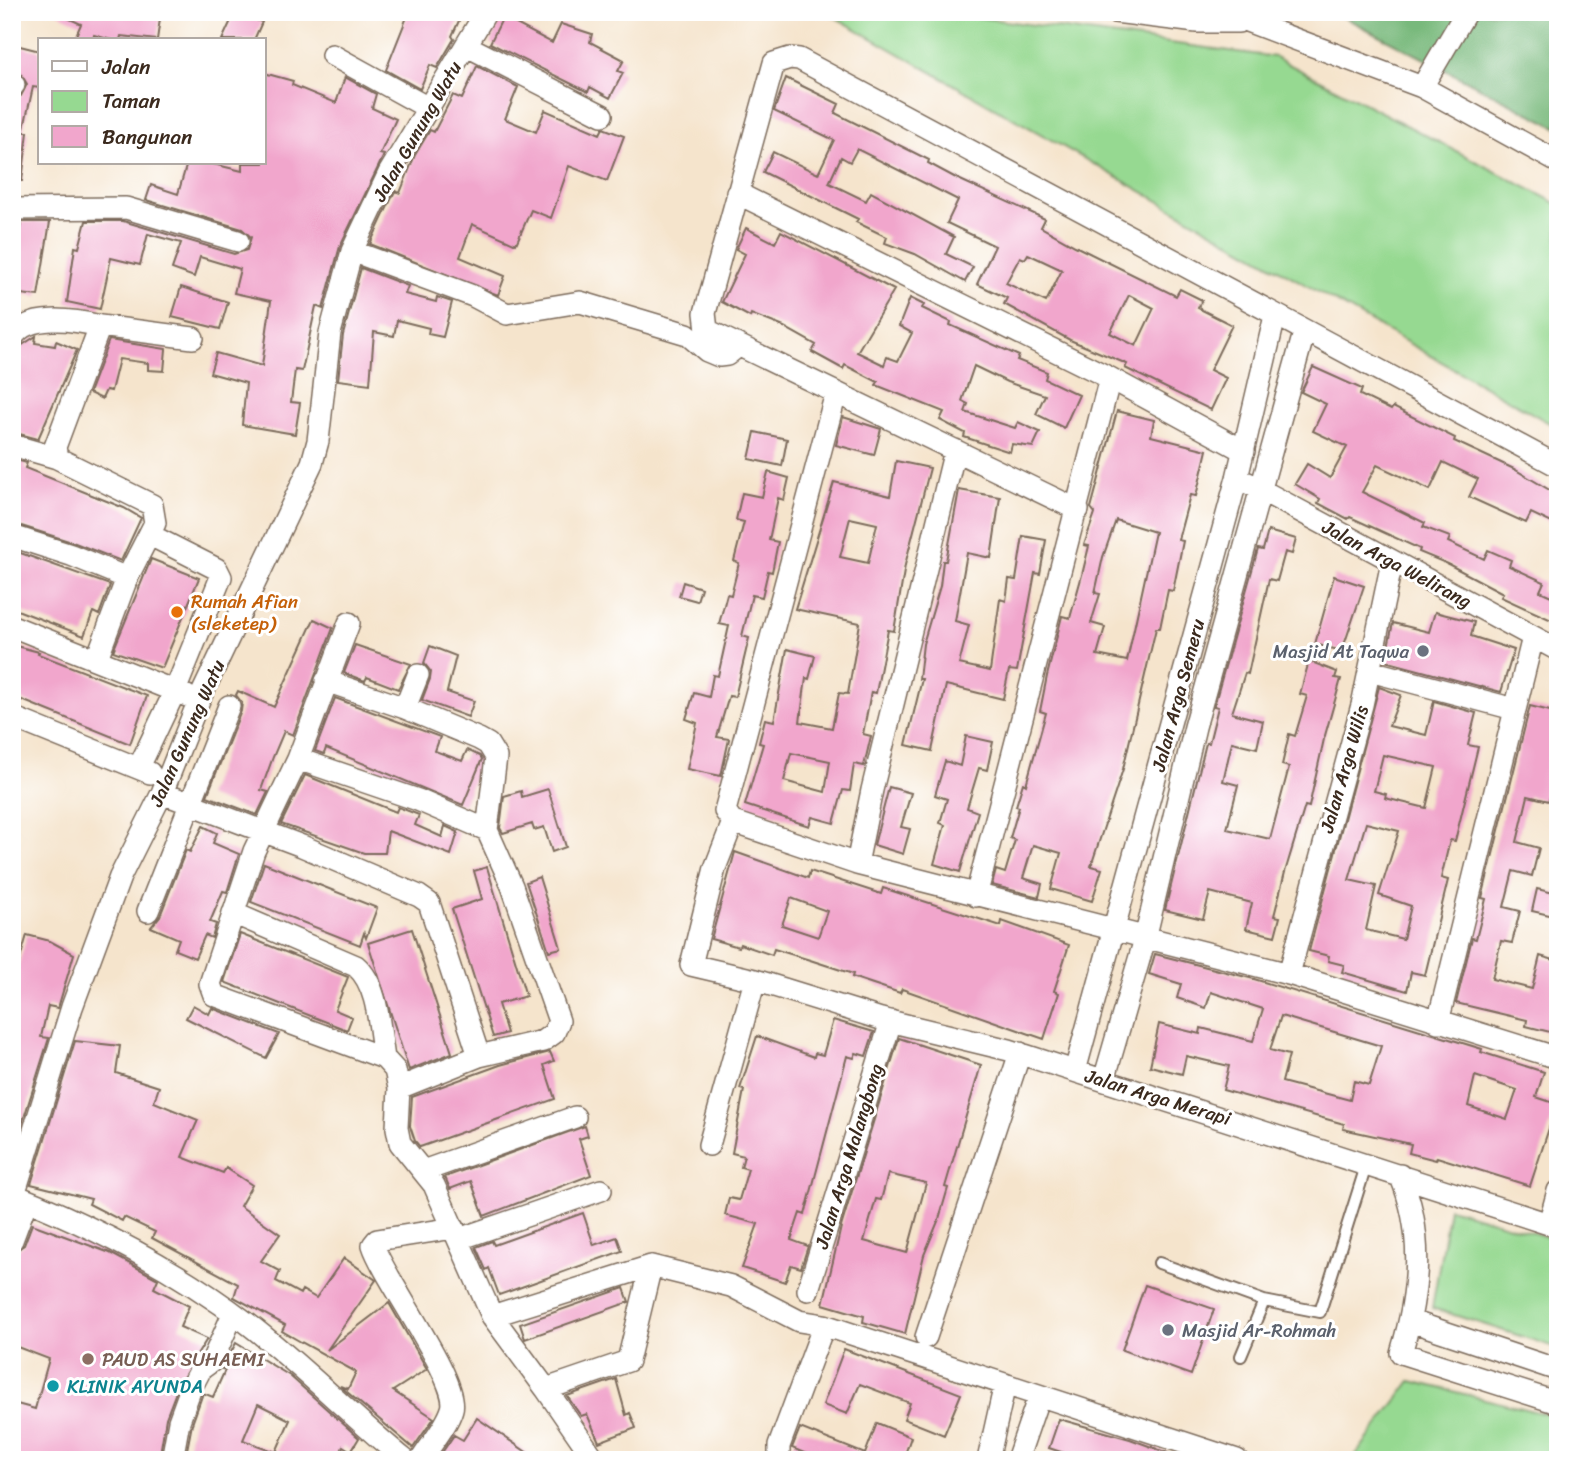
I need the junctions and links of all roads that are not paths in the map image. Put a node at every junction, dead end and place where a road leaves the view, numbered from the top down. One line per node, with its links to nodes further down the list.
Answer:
1 (486, 12): 6 (street, Jalan Gunung Watu)
2 (1115, 12): 5 (street)
3 (1223, 12): 5 (street)
4 (1466, 12): 8 (street)
5 (1251, 22): 8 (street)
6 (467, 46): 9 (street, Jalan Gunung Watu); 10 (street)
7 (332, 55): 9 (street)
8 (1422, 87): 11 (street)
9 (430, 109): 15 (street, Jalan Gunung Watu)
10 (602, 115)
11 (1558, 162)
12 (737, 193): 16 (street); 21 (street); 22 (street)
13 (12, 209): 14 (street)
14 (238, 242)
15 (352, 251): 21 (street); 45 (street, Jalan Gunung Watu)
16 (1275, 316): 18 (street); 26 (street, Jalan Arga Semeru)
17 (100, 326): 19 (street); 20 (street); 27 (street)
18 (1304, 333): 28 (street); 30 (street, Jalan Arga Semeru)
19 (193, 338)
20 (12, 339)
21 (737, 347): 23 (street)
22 (1110, 378): 26 (street); 31 (street)
23 (836, 393): 25 (street); 54 (street)
24 (12, 445): 27 (street)
25 (954, 450): 31 (street); 57 (street)
26 (1244, 451): 29 (street, Jalan Arga Semeru)
27 (57, 458): 33 (street)
28 (1558, 466)
29 (1237, 478): 30 (street, Jalan Arga Welirang); 61 (street, Jalan Arga Semeru)
30 (1260, 489): 34 (street, Jalan Arga Welirang); 62 (street, Jalan Arga Semeru)
31 (1078, 510): 58 (street)
32 (12, 536): 35 (street)
33 (150, 536): 35 (street); 44 (street)
34 (1392, 562): 38 (street, Jalan Arga Welirang); 41 (street, Jalan Arga Wilis)
35 (127, 578): 40 (street)
36 (349, 623): 43 (street)
37 (12, 625): 40 (street)
38 (1533, 636): 39 (street, Jalan Arga Welirang); 48 (street)
39 (1558, 650)
40 (97, 658): 44 (street)
41 (1370, 671): 48 (street); 63 (street, Jalan Arga Wilis)
42 (418, 675): 47 (street)
43 (326, 681): 47 (street); 50 (street)
44 (175, 691): 45 (street); 51 (street)
45 (199, 700): 52 (street, Jalan Gunung Watu)
46 (229, 706): 53 (street)
47 (405, 708): 55 (street)
48 (1514, 709): 66 (street)
49 (12, 717): 51 (street)
50 (298, 758): 55 (street); 56 (street)
51 (139, 767): 52 (street)
52 (165, 787): 53 (street); 81 (street, Jalan Gunung Watu)
53 (190, 804): 56 (street); 59 (street)
54 (733, 822): 57 (street); 64 (street, Jalan Arga Merapi)
55 (488, 830): 68 (street)
56 (262, 833): 60 (street); 68 (street)
57 (857, 864): 58 (street)
58 (976, 896): 61 (street)
59 (148, 911)
60 (233, 913): 69 (street); 69 (street)
61 (1114, 930): 62 (street); 71 (street, Jalan Arga Semeru)
62 (1145, 939): 63 (street); 72 (street, Jalan Arga Semeru)
63 (1289, 974): 66 (street)
64 (754, 980): 65 (street, Jalan Arga Merapi); 75 (street)
65 (891, 1021): 67 (street, Jalan Arga Merapi); 87 (street, Jalan Arga Malangbong)
66 (1438, 1022): 70 (street)
67 (1020, 1054): 71 (street, Jalan Arga Merapi); 93 (street)
68 (479, 1056): 73 (street)
69 (384, 1058): 73 (street)
70 (1558, 1058)
71 (1075, 1071): 72 (street, Jalan Arga Merapi)
72 (1104, 1080): 76 (street, Jalan Arga Merapi)
73 (399, 1088): 77 (street)
74 (575, 1117): 77 (street)
75 (709, 1145)
76 (1367, 1163): 78 (street, Jalan Arga Merapi); 88 (lane)
77 (424, 1171): 83 (street)
78 (1399, 1175): 82 (street, Jalan Arga Merapi); 91 (street)
79 (601, 1190): 83 (street)
80 (1558, 1191): 82 (street)
81 (18, 1196): 84 (street, Jalan Gunung Watu); 89 (street)
82 (1554, 1225)
83 (457, 1234): 90 (street); 102 (street)
84 (12, 1240)
85 (1159, 1263): 88 (lane)
86 (651, 1266): 90 (street); 92 (street); 97 (street)
87 (808, 1290)
88 (1264, 1301): 94 (lane)
89 (233, 1314): 100 (street); 101 (street)
90 (492, 1316): 97 (street)
91 (1411, 1321): 95 (street); 99 (street)
92 (824, 1325): 96 (street); 104 (street)
93 (926, 1337)
94 (1241, 1356)
95 (1558, 1370)
96 (1005, 1384): 98 (street); 105 (street)
97 (546, 1389): 103 (street)
98 (1039, 1396): 106 (street); 107 (street)
99 (1558, 1403)
100 (172, 1460)
101 (405, 1460)
102 (421, 1460)
103 (595, 1460)
104 (779, 1460)
105 (988, 1460)
106 (1017, 1460)
107 (1237, 1460)

